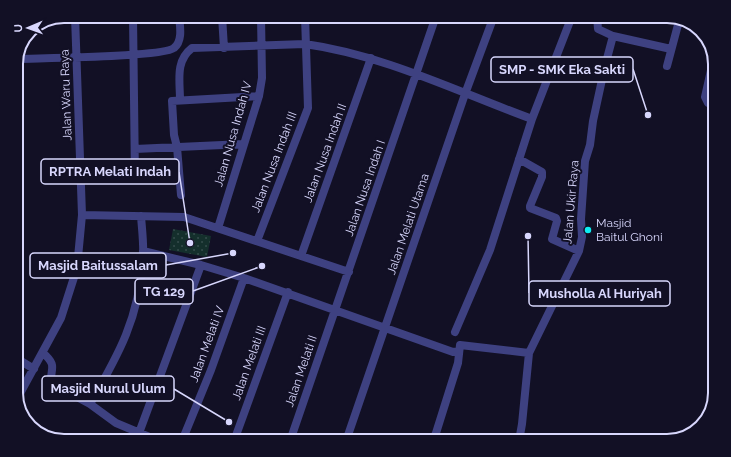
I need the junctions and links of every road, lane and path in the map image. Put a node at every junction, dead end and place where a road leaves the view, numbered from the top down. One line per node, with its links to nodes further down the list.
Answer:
1 (75, 23): 18 (street, Jalan Waru Raya)
2 (133, 23): 17 (street)
3 (179, 23): 17 (street)
4 (222, 23): 15 (street)
5 (261, 23): 14 (street, Jalan Nusa Indah IV)
6 (305, 23): 13 (street, Jalan Nusa Indah III)
7 (434, 23): 22 (street, Jalan Nusa Indah I)
8 (491, 23): 24 (street, Jalan Melati Utama)
9 (569, 23): 28 (street)
10 (596, 23): 12 (street)
11 (678, 24): 16 (street)
12 (614, 36): 16 (street); 39 (street, Jalan Ukir Raya)
13 (305, 44): 14 (street); 19 (street); 38 (street, Jalan Nusa Indah III)
14 (262, 45): 15 (street); 25 (street, Jalan Nusa Indah IV)
15 (224, 48): 26 (street)
16 (671, 49): 21 (street)
17 (135, 54): 18 (street); 31 (street)
18 (76, 56): 20 (street); 35 (street, Jalan Waru Raya)
19 (371, 58): 22 (street); 41 (street, Jalan Nusa Indah II)
20 (23, 59)
21 (668, 66)
22 (416, 75): 24 (street); 43 (street, Jalan Nusa Indah I)
23 (708, 84): 27 (street)
24 (465, 94): 28 (street); 47 (street, Jalan Melati Utama)
25 (259, 96): 26 (street); 29 (street, Jalan Nusa Indah IV)
26 (180, 100): 30 (street)
27 (708, 103)
28 (532, 119): 32 (street)
29 (244, 144): 30 (street); 37 (street, Jalan Nusa Indah IV)
30 (177, 146): 31 (street); 34 (street)
31 (135, 149): 33 (street)
32 (519, 159): 39 (street); 48 (street)
33 (135, 179)
34 (182, 195)
35 (82, 215): 36 (street); 50 (street, Jalan Waru Raya)
36 (141, 216): 37 (street); 40 (street)
37 (218, 228): 38 (street)
38 (256, 241): 41 (street)
39 (578, 250): 51 (street, Jalan Ukir Raya)
40 (143, 251): 42 (street); 55 (street)
41 (301, 256): 43 (street)
42 (202, 265): 44 (street); 56 (street)
43 (349, 272): 46 (street, Jalan Nusa Indah I)
44 (244, 278): 45 (street); 57 (street, Jalan Melati IV)
45 (288, 292): 46 (street); 58 (street, Jalan Melati III)
46 (335, 310): 47 (street); 59 (street, Jalan Melati II)
47 (385, 328): 49 (street); 60 (street, Jalan Melati Utama)
48 (455, 332)
49 (459, 351): 51 (street); 61 (street)
50 (43, 353): 53 (street, Jalan Waru Raya); 55 (street)
51 (529, 353): 62 (street, Jalan Ukir Raya)
52 (23, 362): 53 (street)
53 (34, 369): 54 (street, Jalan Waru Raya)
54 (23, 388)
55 (90, 404): 56 (street)
56 (139, 433)
57 (185, 434)
58 (237, 434)
59 (292, 434)
60 (348, 434)
61 (436, 434)
62 (520, 434)

